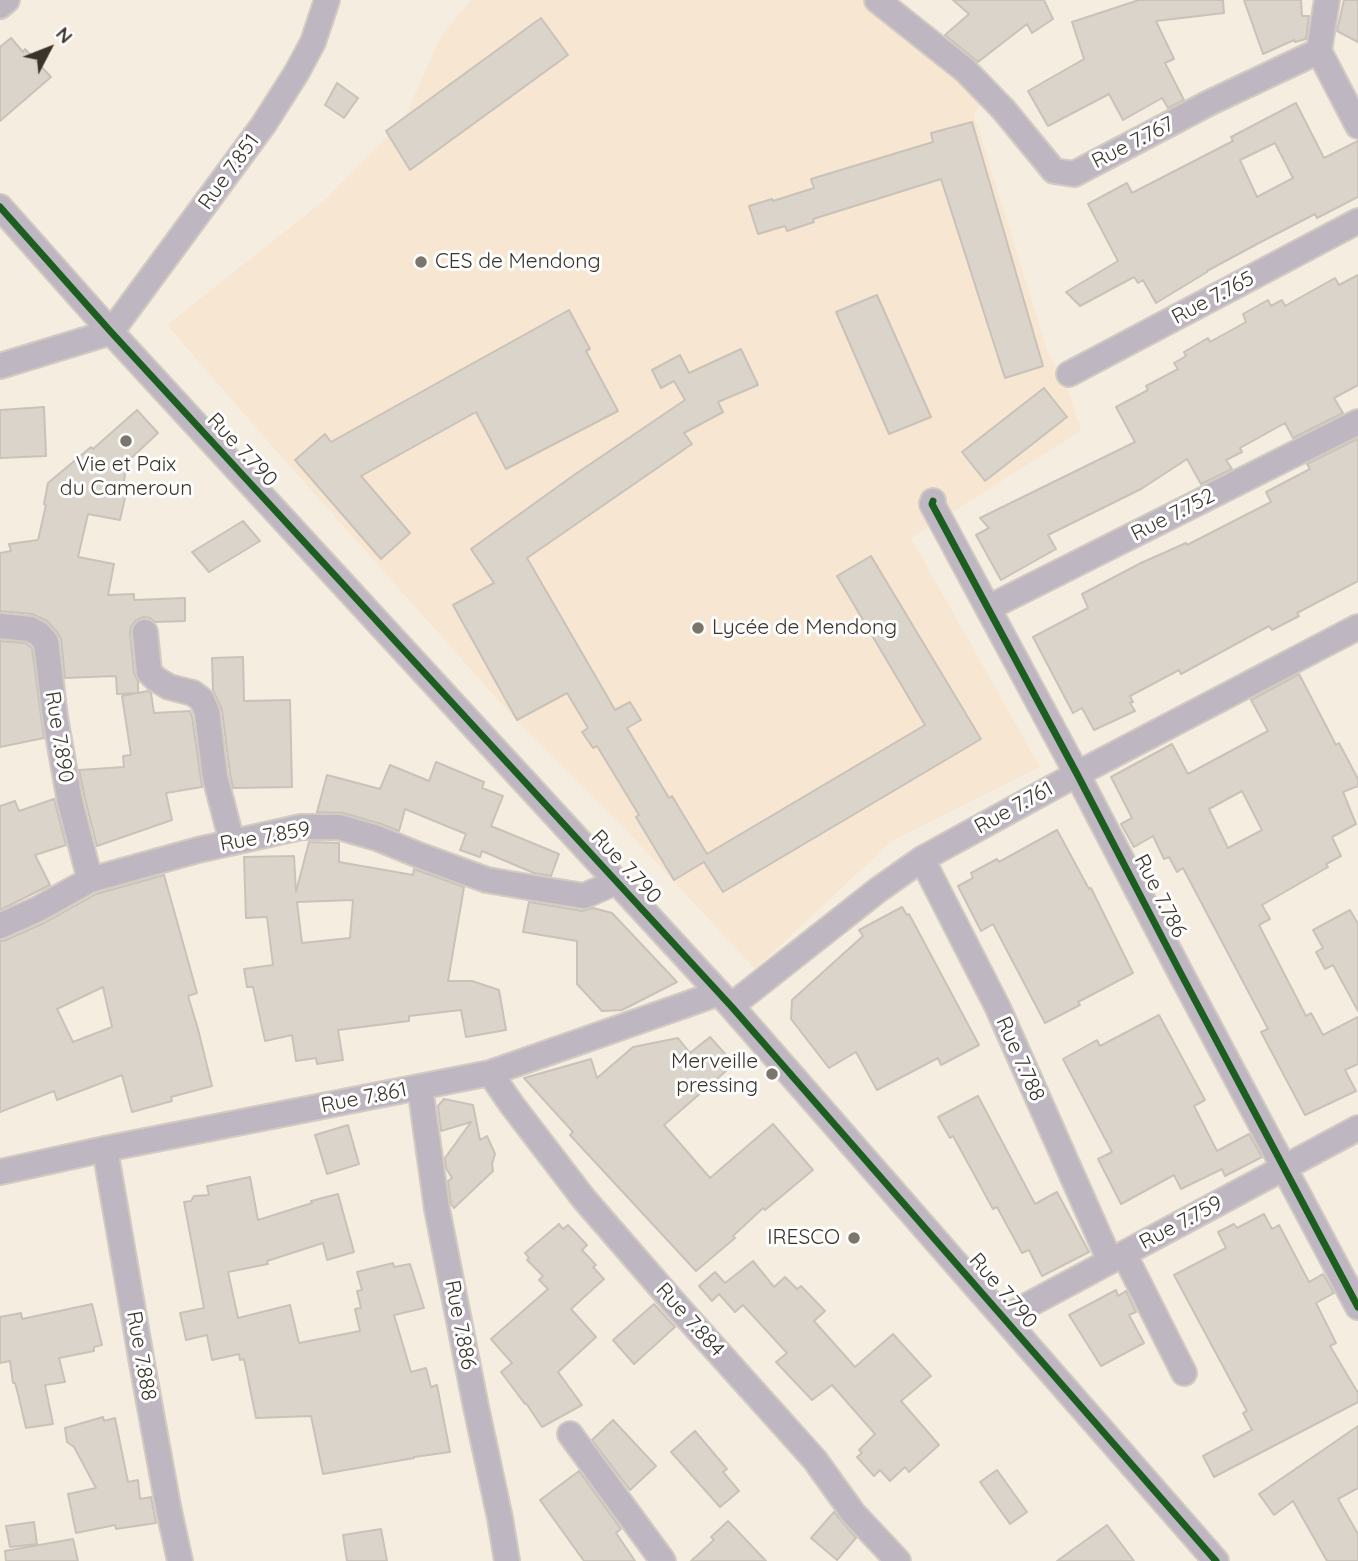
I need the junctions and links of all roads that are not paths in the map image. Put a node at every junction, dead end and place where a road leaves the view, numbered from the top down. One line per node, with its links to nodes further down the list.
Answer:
1 (6, 0): 5 (street)
2 (327, 0): 10 (street, Rue 7.851)
3 (877, 0): 6 (street, Rue 7.767)
4 (1327, 0): 6 (street)
5 (0, 6)
6 (1319, 51): 7 (street)
7 (1358, 126)
8 (0, 207): 10 (street, Rue 7.790)
9 (1358, 221): 12 (street, Rue 7.765)
10 (111, 332): 11 (street); 23 (street, Rue 7.790)
11 (0, 366)
12 (1069, 374)
13 (1358, 422): 15 (street, Rue 7.752)
14 (933, 500): 15 (street, Rue 7.786)
15 (988, 608): 19 (street, Rue 7.786)
16 (0, 626): 22 (street, Rue 7.890)
17 (1358, 626): 19 (street, Rue 7.761)
18 (145, 632): 20 (street)
19 (1077, 774): 21 (street, Rue 7.761); 30 (street, Rue 7.786)
20 (232, 842): 22 (street, Rue 7.859); 23 (street, Rue 7.859)
21 (922, 859): 25 (street, Rue 7.761); 32 (street, Rue 7.788)
22 (90, 880): 24 (street, Rue 7.859)
23 (616, 882): 25 (street, Rue 7.790)
24 (0, 926)
25 (725, 1000): 26 (street, Rue 7.861); 34 (street, Rue 7.790)
26 (490, 1073): 27 (street, Rue 7.861); 40 (street, Rue 7.884)
27 (420, 1087): 29 (street, Rue 7.861); 38 (street, Rue 7.886)
28 (1358, 1128): 30 (street, Rue 7.759)
29 (105, 1149): 31 (street, Rue 7.861); 37 (street, Rue 7.888)
30 (1284, 1168): 32 (street, Rue 7.759); 33 (street, Rue 7.786)
31 (0, 1172)
32 (1117, 1258): 34 (street, Rue 7.759); 35 (street, Rue 7.788)
33 (1358, 1307)
34 (1004, 1318): 41 (street, Rue 7.790)
35 (1184, 1373)
36 (570, 1434): 39 (street)
37 (180, 1561)
38 (507, 1561)
39 (663, 1561)
40 (898, 1561)
41 (1216, 1561)

